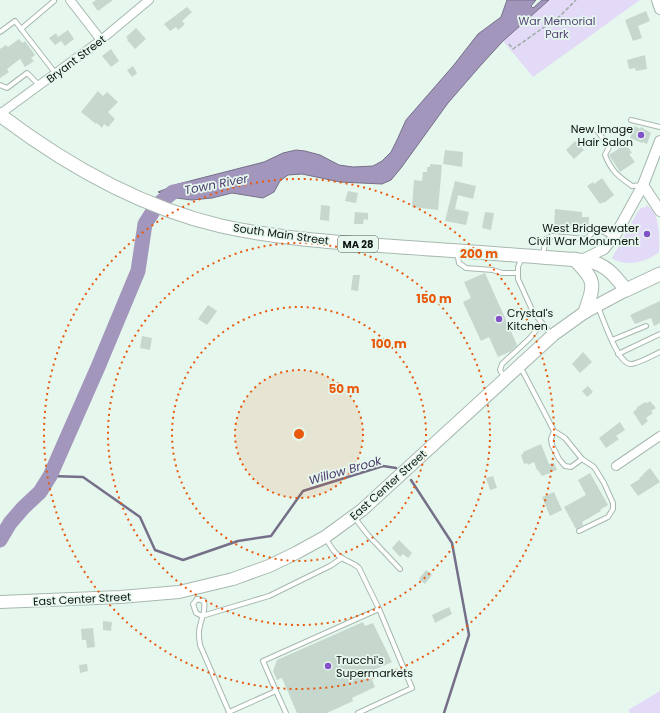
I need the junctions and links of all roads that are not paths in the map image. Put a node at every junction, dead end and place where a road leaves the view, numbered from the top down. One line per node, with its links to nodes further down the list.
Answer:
1 (70, 0): 8 (street)
2 (149, 0): 8 (street, Bryant Street)
3 (657, 0): 5 (street)
4 (54, 1): 6 (lane)
5 (660, 9)
6 (21, 29): 7 (lane); 9 (lane)
7 (0, 32)
8 (101, 40): 9 (street, Bryant Street)
9 (56, 74): 11 (street, Bryant Street)
10 (0, 85): 11 (lane)
11 (40, 86): 12 (street, Bryant Street)
12 (0, 115): 21 (main road, South Main Street / MA 28)
13 (631, 120): 14 (lane)
14 (660, 127)
15 (596, 129): 18 (lane)
16 (660, 141): 17 (street)
17 (658, 154): 18 (street)
18 (643, 185): 19 (street); 20 (street)
19 (660, 211)
20 (612, 239): 23 (lane); 24 (street)
21 (457, 251): 22 (main road, South Main Street / MA 28); 25 (lane)
22 (522, 256): 23 (main road, South Main Street / MA 28); 25 (lane)
23 (543, 257): 24 (main road, South Main Street / MA 28)
24 (578, 260): 27 (main road, South Main Street / MA 28); 29 (main road)
25 (517, 273): 30 (lane)
26 (660, 274): 27 (main road, East Center Street)
27 (626, 290): 28 (main road, East Center Street)
28 (597, 305): 29 (main road, East Center Street); 34 (lane)
29 (585, 312): 33 (main road, East Center Street)
30 (542, 323): 33 (lane); 38 (lane)
31 (646, 326): 34 (lane)
32 (660, 334): 36 (lane)
33 (553, 335): 37 (main road, East Center Street)
34 (612, 340): 36 (lane)
35 (660, 352): 36 (lane)
36 (618, 354)
37 (520, 366): 38 (main road, East Center Street); 39 (lane)
38 (505, 379): 43 (main road, East Center Street)
39 (554, 431): 41 (lane); 41 (lane)
40 (660, 436): 42 (street)
41 (582, 459): 44 (lane)
42 (616, 466)
43 (354, 517): 45 (main road, East Center Street); 47 (lane)
44 (579, 531)
45 (325, 536): 46 (lane); 48 (main road, East Center Street)
46 (342, 558): 50 (lane); 51 (lane)
47 (400, 568)
48 (196, 594): 49 (main road, East Center Street); 51 (lane); 51 (lane)
49 (0, 602)
50 (379, 609): 52 (lane); 54 (lane)
51 (202, 616): 52 (lane)
52 (276, 691): 53 (lane)
53 (286, 713)
54 (358, 713)

